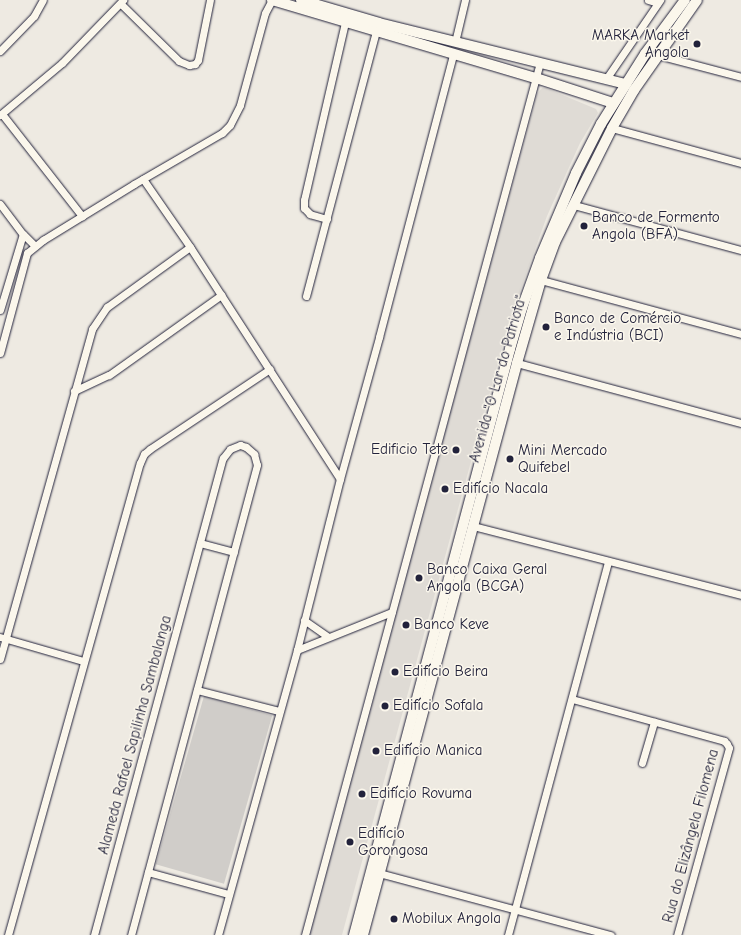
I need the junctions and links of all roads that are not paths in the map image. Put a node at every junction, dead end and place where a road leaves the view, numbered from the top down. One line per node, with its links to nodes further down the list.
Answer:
1 (43, 0): 14 (street)
2 (210, 0): 10 (street)
3 (301, 0): 13 (main road)
4 (465, 0): 13 (street)
5 (648, 0): 9 (street)
6 (685, 0): 21 (main road, Avenida "O Lar do Patriota")
7 (697, 0): 16 (main road, Avenida "O Lar do Patriota")
8 (277, 1): 11 (main road); 26 (street)
9 (659, 1): 20 (street)
10 (122, 2): 23 (street)
11 (345, 22): 12 (main road); 30 (street)
12 (376, 31): 15 (main road); 30 (street)
13 (455, 42): 17 (main road)
14 (0, 51)
15 (453, 54): 19 (main road); 45 (street)
16 (658, 55): 18 (street); 24 (main road, Avenida "O Lar do Patriota")
17 (540, 62): 19 (street); 20 (main road)
18 (741, 77)
19 (536, 78): 22 (main road); 51 (street)
20 (606, 79): 21 (main road)
21 (626, 84): 22 (main road, Avenida "O Lar do Patriota")
22 (613, 104): 72 (main road, Avenida "O Lar do Patriota")
23 (1, 114): 29 (street)
24 (612, 128): 25 (street); 28 (main road, Avenida "O Lar do Patriota")
25 (741, 163)
26 (143, 179): 29 (street); 33 (street)
27 (0, 204): 31 (street)
28 (574, 205): 34 (street); 35 (main road, Avenida "O Lar do Patriota")
29 (82, 216): 32 (street)
30 (327, 219): 37 (street)
31 (23, 234): 32 (street); 38 (street)
32 (35, 246): 40 (street)
33 (190, 247): 36 (street); 43 (street)
34 (741, 250)
35 (542, 280): 39 (street); 41 (main road, Avenida "O Lar do Patriota")
36 (221, 295): 42 (street); 43 (street)
37 (306, 296)
38 (0, 310)
39 (741, 334)
40 (0, 353)
41 (517, 363): 44 (street); 46 (main road, Avenida "O Lar do Patriota")
42 (270, 369): 45 (street); 57 (street)
43 (74, 391): 54 (street)
44 (741, 423)
45 (340, 479): 52 (street)
46 (473, 526): 49 (street); 64 (main road, Avenida "O Lar do Patriota")
47 (200, 542): 48 (street); 48 (street, Alameda Rafael Sapilinha Sambalanga); 68 (street, Alameda Rafael Sapilinha Sambalanga)
48 (234, 552): 58 (street, Alameda Rafael Sapilinha Sambalanga)
49 (608, 561): 50 (street); 59 (street)
50 (741, 596)
51 (392, 612): 53 (street); 71 (street)
52 (304, 620): 53 (street); 55 (street)
53 (328, 637): 55 (street)
54 (3, 638): 56 (street); 57 (street)
55 (297, 650): 60 (street)
56 (0, 659)
57 (83, 661): 67 (street)
58 (197, 690): 60 (street); 63 (street, Alameda Rafael Sapilinha Sambalanga)
59 (572, 699): 61 (street); 66 (street)
60 (279, 712): 65 (street)
61 (654, 722): 62 (street); 76 (street, Rua do Elizângela Filomena)
62 (642, 763)
63 (148, 872): 65 (street); 69 (street, Alameda Rafael Sapilinha Sambalanga)
64 (379, 873): 66 (street); 73 (main road, Avenida "O Lar do Patriota")
65 (228, 894): 70 (street)
66 (515, 910): 74 (street); 75 (street)
67 (8, 935)
68 (94, 935)
69 (131, 935)
70 (218, 935)
71 (305, 935)
72 (354, 935)
73 (362, 935)
74 (508, 935)
75 (611, 935)
76 (677, 935)

